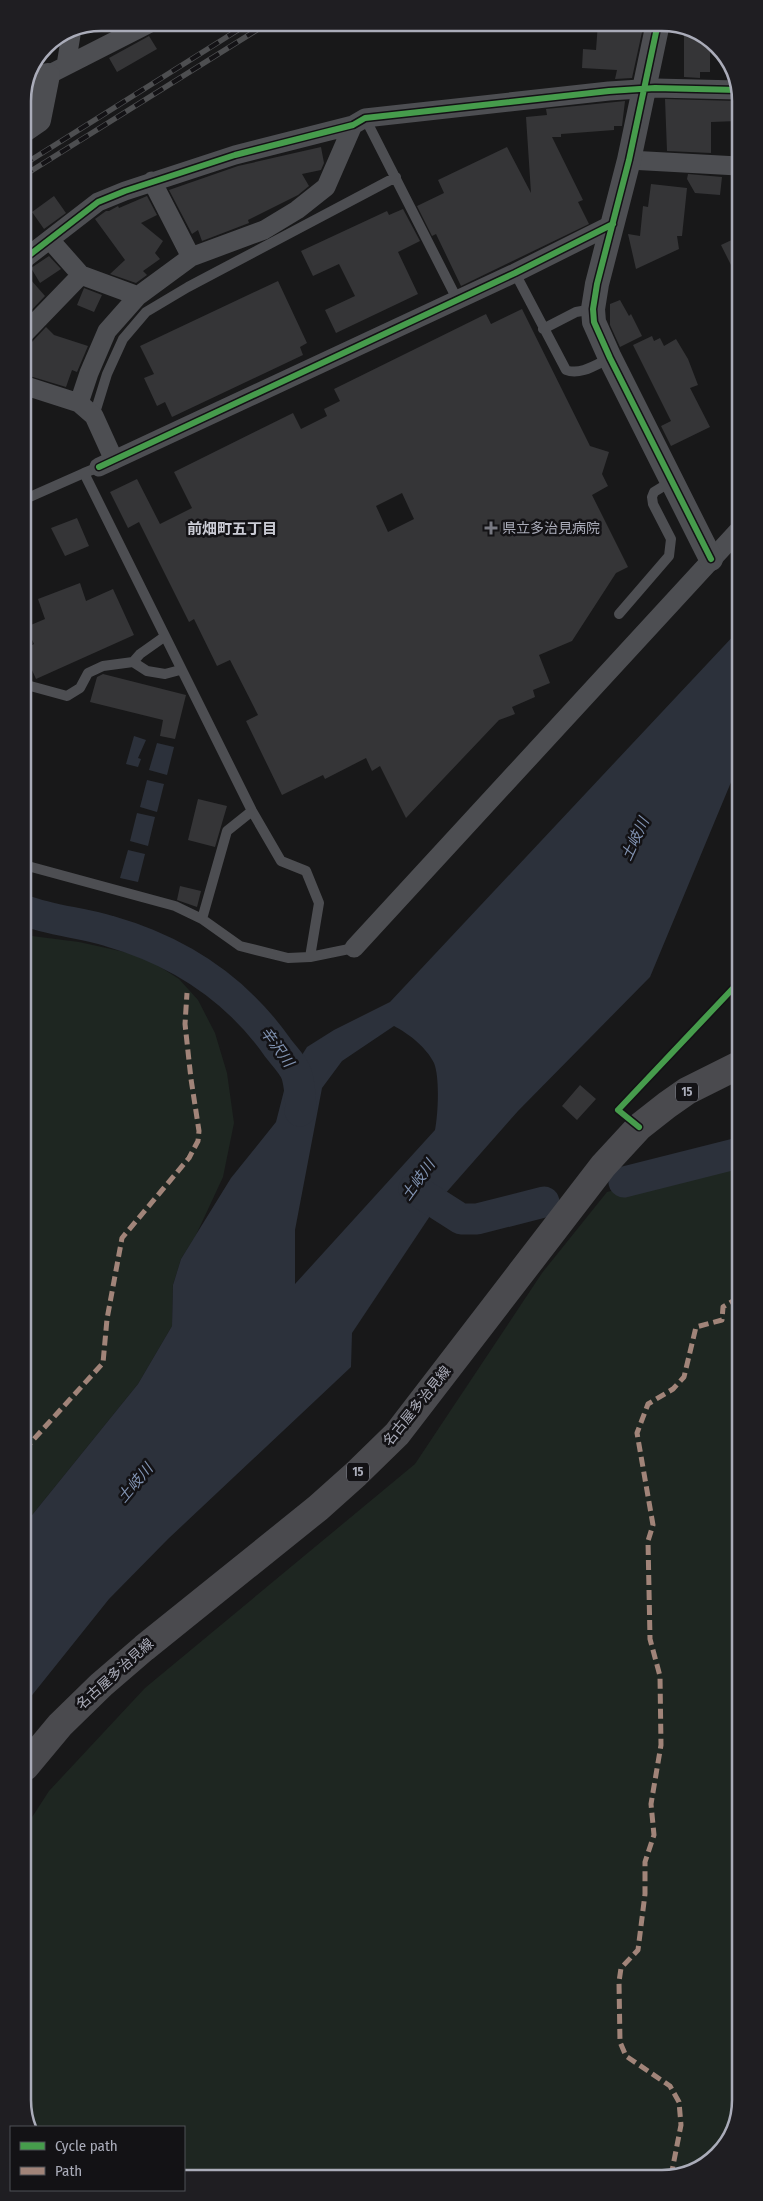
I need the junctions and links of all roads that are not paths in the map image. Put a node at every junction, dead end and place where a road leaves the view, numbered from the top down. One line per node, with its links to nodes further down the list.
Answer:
1 (132, 31): 4 (street)
2 (656, 31): 5 (street)
3 (68, 40): 4 (street)
4 (48, 73): 8 (street)
5 (644, 89): 6 (street); 7 (street); 9 (street)
6 (731, 90)
7 (359, 121): 11 (lane); 12 (street); 16 (street)
8 (31, 126)
9 (629, 160): 10 (street); 13 (street)
10 (732, 166)
11 (396, 177): 20 (lane); 27 (lane)
12 (152, 181): 14 (street); 16 (street)
13 (613, 224): 17 (street); 21 (street)
14 (50, 240): 15 (street); 18 (street)
15 (31, 254)
16 (190, 257): 19 (street)
17 (515, 273): 20 (street); 23 (lane)
18 (81, 276): 19 (street); 22 (street)
19 (138, 296): 26 (street)
20 (457, 299): 28 (street)
21 (593, 309): 23 (lane); 24 (street)
22 (31, 326)
23 (543, 328): 24 (lane)
24 (610, 358): 29 (street)
25 (31, 388): 26 (street)
26 (79, 403): 27 (street)
27 (94, 416): 28 (street)
28 (99, 467): 31 (lane); 36 (lane)
29 (672, 481): 34 (street); 35 (lane)
30 (31, 490): 31 (lane)
31 (44, 490): 32 (lane)
32 (31, 496)
33 (732, 537): 34 (street)
34 (711, 560): 43 (street)
35 (619, 614)
36 (164, 637): 37 (lane); 38 (lane)
37 (133, 662): 38 (lane); 39 (lane)
38 (180, 670): 40 (lane)
39 (31, 686)
40 (252, 811): 42 (lane); 44 (lane)
41 (31, 867): 42 (lane)
42 (202, 919): 44 (lane)
43 (354, 948): 44 (lane)
44 (310, 958)
45 (732, 1069): 46 (main road, 名古屋多治見線 / 15)
46 (31, 1760)

